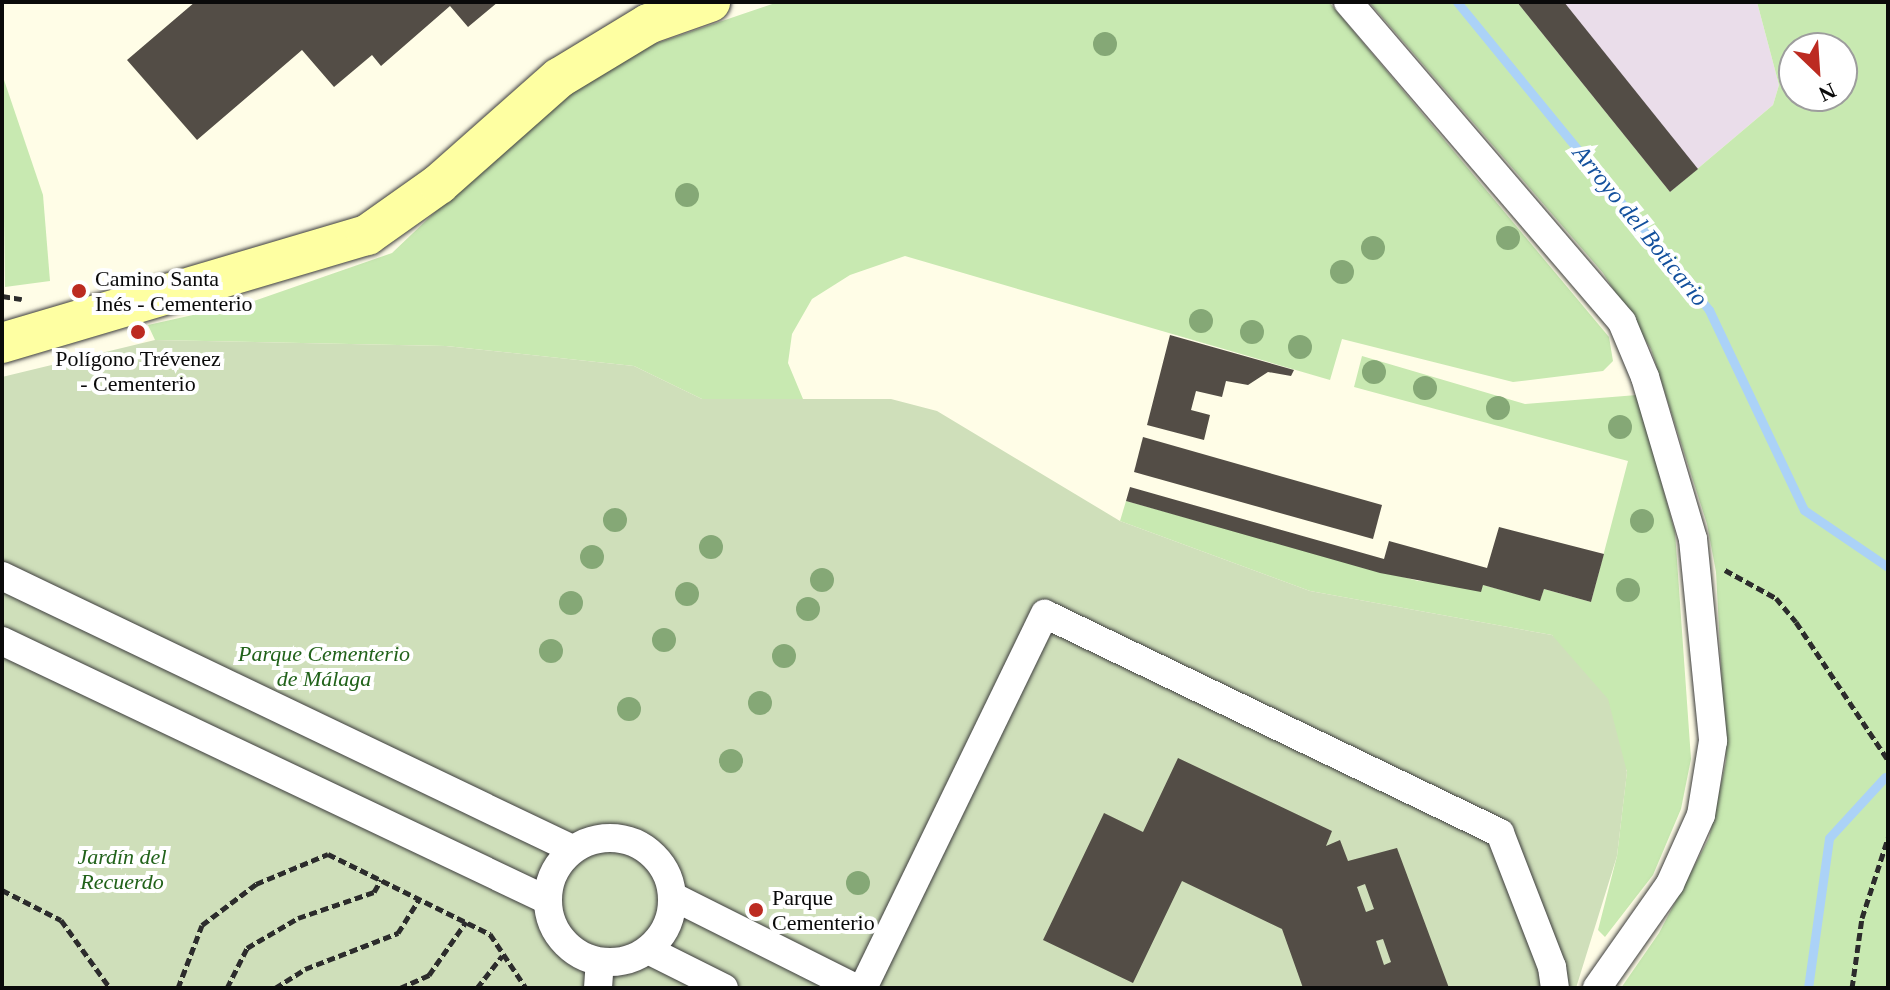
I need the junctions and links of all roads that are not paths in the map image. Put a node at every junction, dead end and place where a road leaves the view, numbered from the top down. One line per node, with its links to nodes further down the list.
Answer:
1 (710, 2): 3 (main road)
2 (1348, 2): 17 (street)
3 (16, 326)
4 (2, 576): 6 (street)
5 (2, 641): 8 (street)
6 (572, 849): 7 (street); 8 (street)
7 (674, 897): 9 (street); 10 (street)
8 (547, 900): 11 (street)
9 (648, 950): 11 (street); 12 (street)
10 (799, 959): 13 (street); 14 (street)
11 (599, 975)
12 (724, 988)
13 (803, 988)
14 (856, 988)
15 (863, 988): 16 (street)
16 (1555, 988)
17 (1596, 988)

